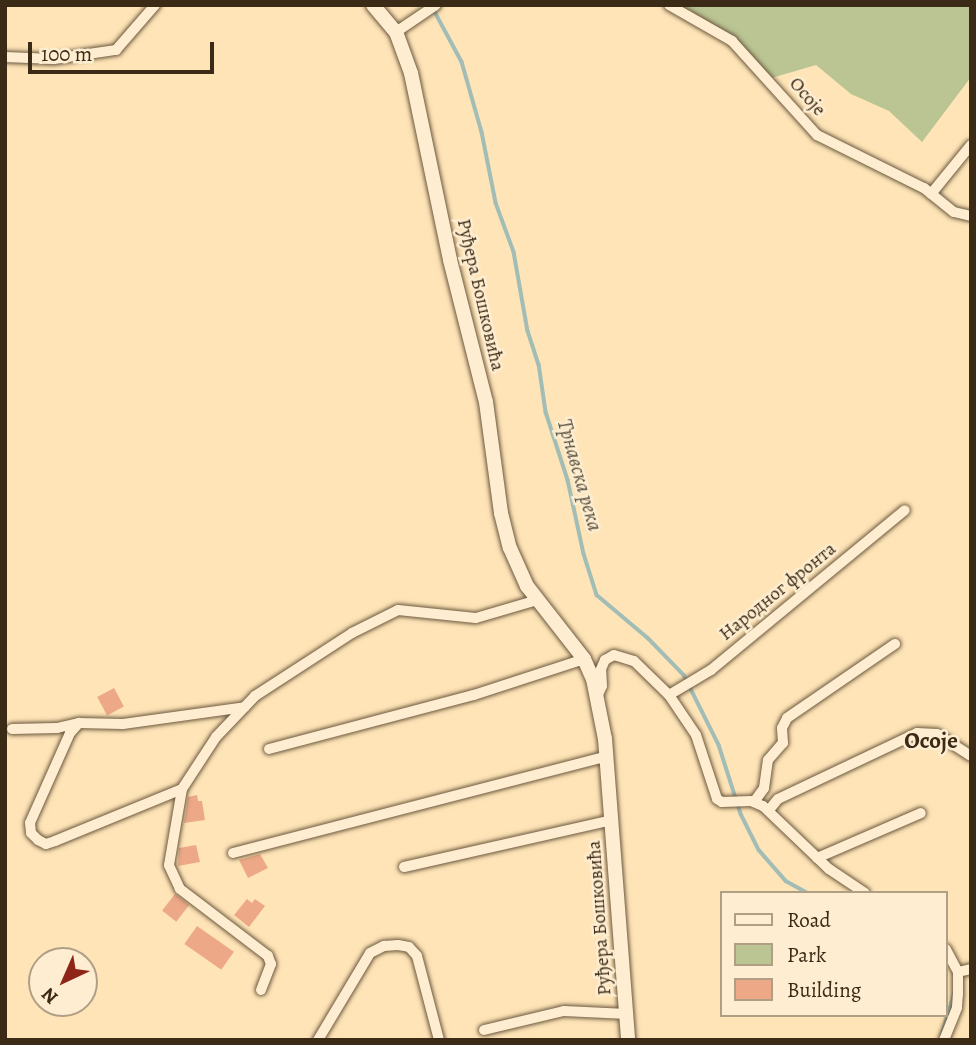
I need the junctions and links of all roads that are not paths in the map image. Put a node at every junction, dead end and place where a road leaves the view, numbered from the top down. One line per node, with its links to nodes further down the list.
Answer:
1 (155, 5): 6 (street)
2 (373, 5): 5 (main road, Руђера Бошковића)
3 (436, 5): 5 (street)
4 (669, 5): 8 (street, Осоје)
5 (396, 32): 11 (main road, Руђера Бошковића)
6 (5, 57)
7 (971, 145): 8 (street)
8 (931, 194): 9 (street, Осоје)
9 (971, 216)
10 (905, 510): 14 (street, Народног фронта)
11 (537, 600): 13 (main road, Руђера Бошковића); 16 (street)
12 (895, 644): 23 (street)
13 (584, 659): 15 (main road, Руђера Бошковића); 19 (street)
14 (669, 695): 15 (street, Руђера Бошковића); 23 (street)
15 (597, 697): 20 (main road, Руђера Бошковића)
16 (244, 707): 17 (street); 22 (street)
17 (79, 723): 18 (street); 22 (street)
18 (12, 729)
19 (269, 749)
20 (607, 756): 26 (main road, Руђера Бошковића); 27 (street)
21 (971, 756): 24 (street)
22 (182, 789): 34 (street)
23 (751, 802): 24 (street)
24 (769, 810): 28 (street)
25 (921, 813): 28 (street)
26 (612, 820): 29 (street, Руђера Бошковића); 35 (main road, Руђера Бошковића)
27 (233, 853)
28 (817, 858): 30 (street)
29 (404, 867)
30 (862, 891)
31 (948, 954): 33 (street)
32 (971, 970): 33 (street)
33 (958, 972): 40 (street)
34 (261, 990)
35 (626, 1014): 36 (street, Руђера Бошковића); 39 (main road, Руђера Бошковића)
36 (484, 1030)
37 (318, 1040): 38 (street)
38 (439, 1040)
39 (628, 1040)
40 (944, 1040)

